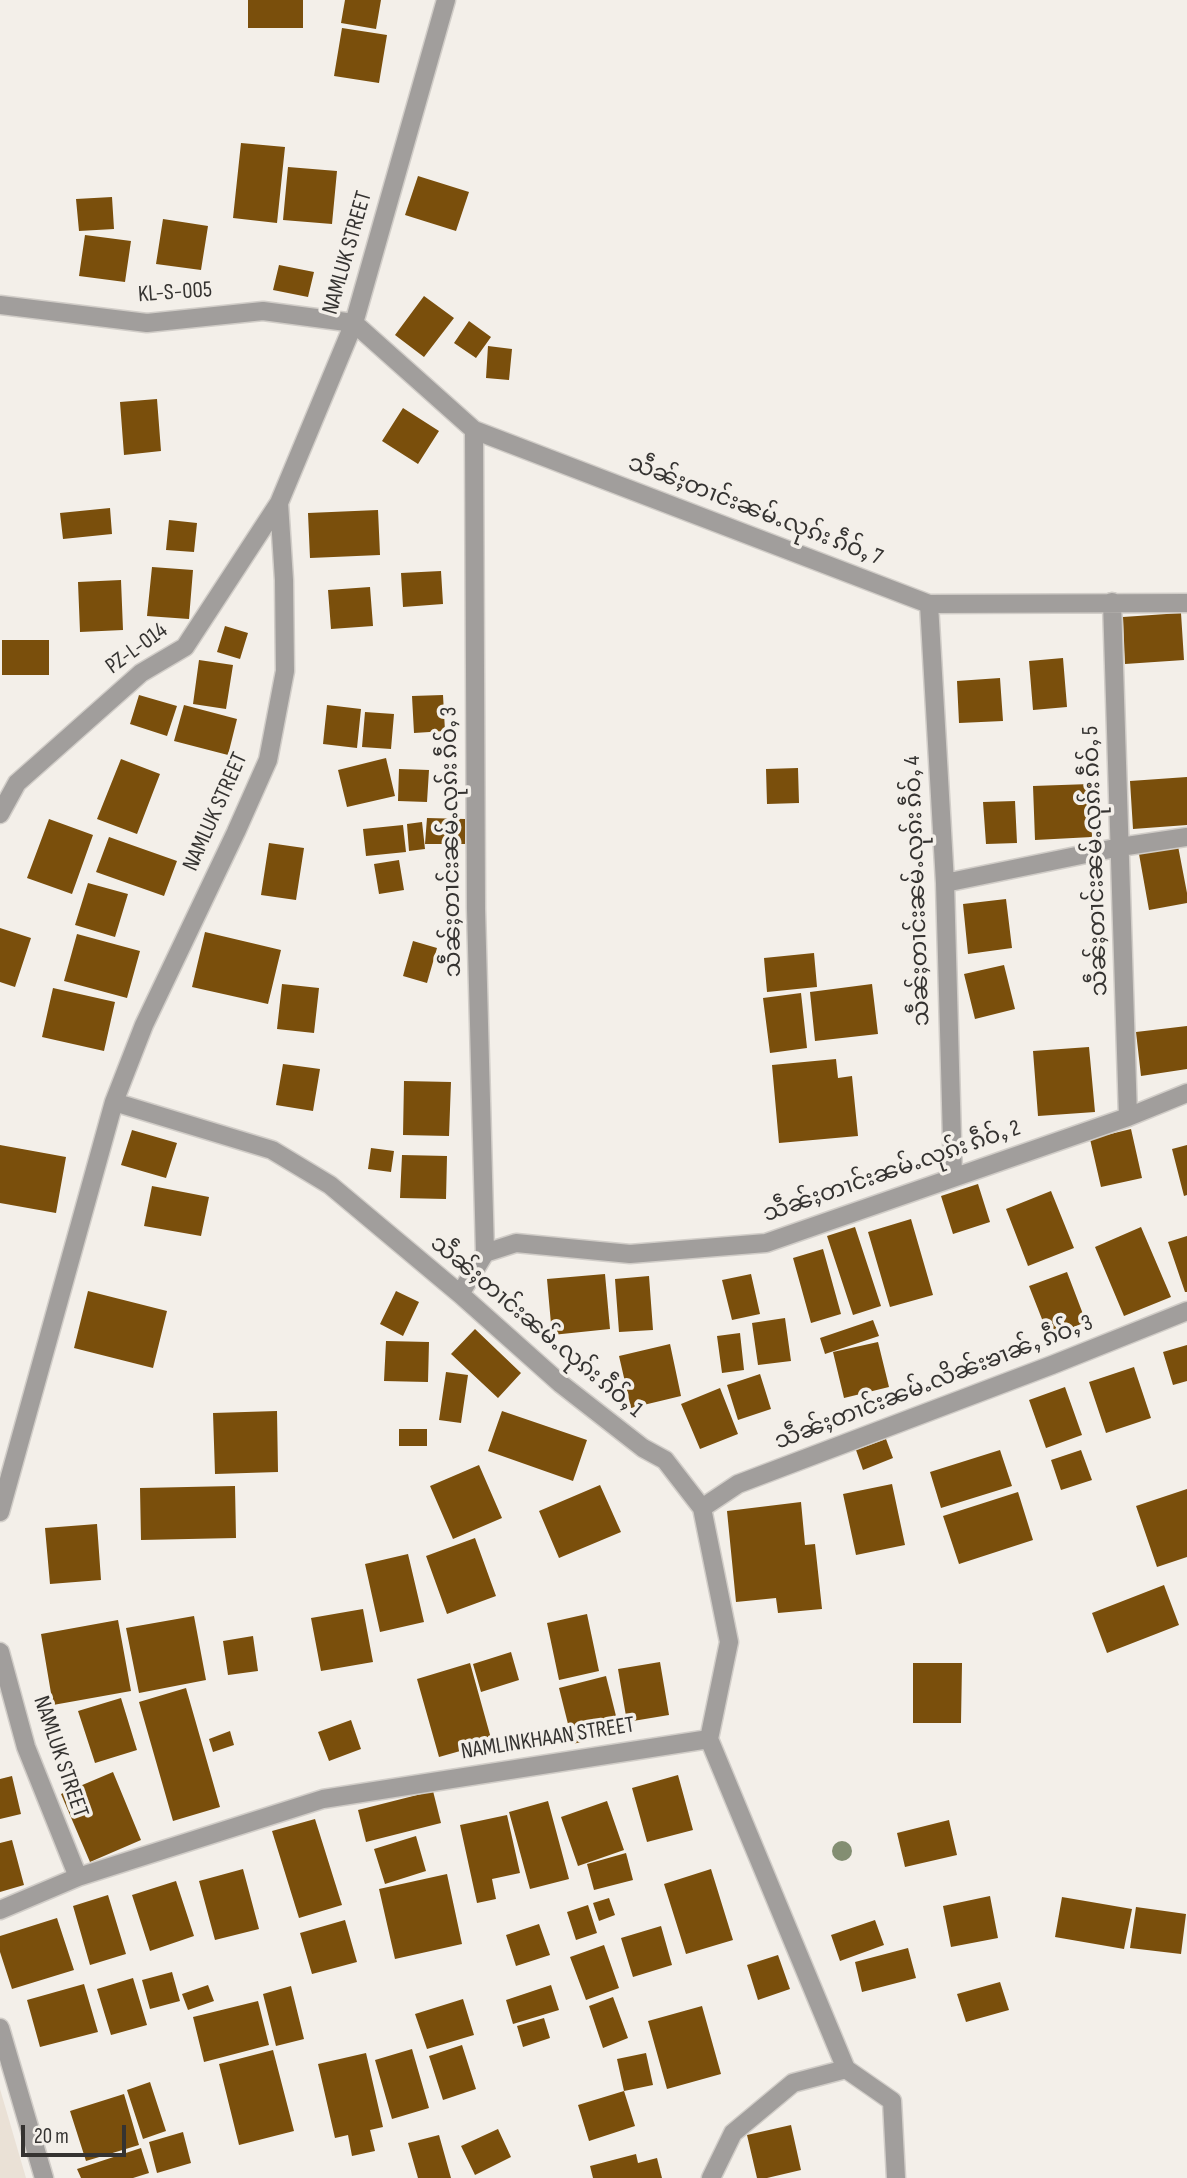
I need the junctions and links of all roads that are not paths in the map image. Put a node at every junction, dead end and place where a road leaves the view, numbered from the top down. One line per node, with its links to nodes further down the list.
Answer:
1 (446, 0): 3 (street, NAMLUK STREET)
2 (0, 305): 3 (street, KL-S-005)
3 (354, 323): 4 (street, သဵၼ်ႈတၢင်းၼမ်ႉလုၵ်း ၵဵဝ်ႇ 7); 5 (street, NAMLUK STREET)
4 (474, 430): 8 (street, သဵၼ်ႈတၢင်းၼမ်ႉလုၵ်း ၵဵဝ်ႇ 7); 17 (street, သဵၼ်ႈတၢင်းၼမ်ႉလုၵ်း ၵဵဝ်ႇ 3)
5 (279, 503): 9 (street, PZ-L-014); 14 (street, NAMLUK STREET)
6 (1112, 602): 7 (street, သဵၼ်ႈတၢင်းၼမ်ႉလုၵ်း ၵဵဝ်ႇ 7); 8 (street, သဵၼ်ႈတၢင်းၼမ်ႉလုၵ်း ၵဵဝ်ႇ 7); 11 (street, သဵၼ်ႈတၢင်းၼမ်ႉလုၵ်း ၵဵဝ်ႇ 5)
7 (1187, 603)
8 (929, 604): 12 (street, သဵၼ်ႈတၢင်းၼမ်ႉလုၵ်း ၵဵဝ်ႇ 4)
9 (0, 814)
10 (1187, 837): 11 (street)
11 (1120, 847): 12 (street); 15 (street, သဵၼ်ႈတၢင်းၼမ်ႉလုၵ်း ၵဵဝ်ႇ 5)
12 (945, 883): 16 (street, သဵၼ်ႈတၢင်းၼမ်ႉလုၵ်း ၵဵဝ်ႇ 4)
13 (1187, 1093): 15 (street, သဵၼ်ႈတၢင်းၼမ်ႉလုၵ်း ၵဵဝ်ႇ 2)
14 (114, 1102): 18 (street, သဵၼ်ႈတၢင်းၼမ်ႉလုၵ်း ၵဵဝ်ႇ 1); 21 (street, NAMLUK STREET)
15 (1128, 1117): 16 (street, သဵၼ်ႈတၢင်းၼမ်ႉလုၵ်း ၵဵဝ်ႇ 2)
16 (953, 1177): 17 (street, သဵၼ်ႈတၢင်းၼမ်ႉလုၵ်း ၵဵဝ်ႇ 2)
17 (485, 1253): 18 (street)
18 (460, 1294): 20 (street, သဵၼ်ႈတၢင်းၼမ်ႉလုၵ်း ၵဵဝ်ႇ 1)
19 (1187, 1311): 20 (street, သဵၼ်ႈတၢင်းၼမ်ႉလိၼ်းၶၢၼ်ႇ ၵဵဝ်ႇ 3)
20 (702, 1508): 23 (street, သဵၼ်ႈတၢင်းၼမ်ႉလုၵ်း ၵဵဝ်ႇ 1)
21 (0, 1512)
22 (0, 1652): 24 (street, NAMLUK STREET)
23 (709, 1739): 24 (street, NAMLINKHAAN STREET); 27 (street)
24 (78, 1877): 25 (street, NAMLINKHAAN STREET)
25 (0, 1910)
26 (0, 2028): 28 (street)
27 (846, 2069): 29 (street); 30 (street)
28 (44, 2178)
29 (711, 2178)
30 (896, 2178)

